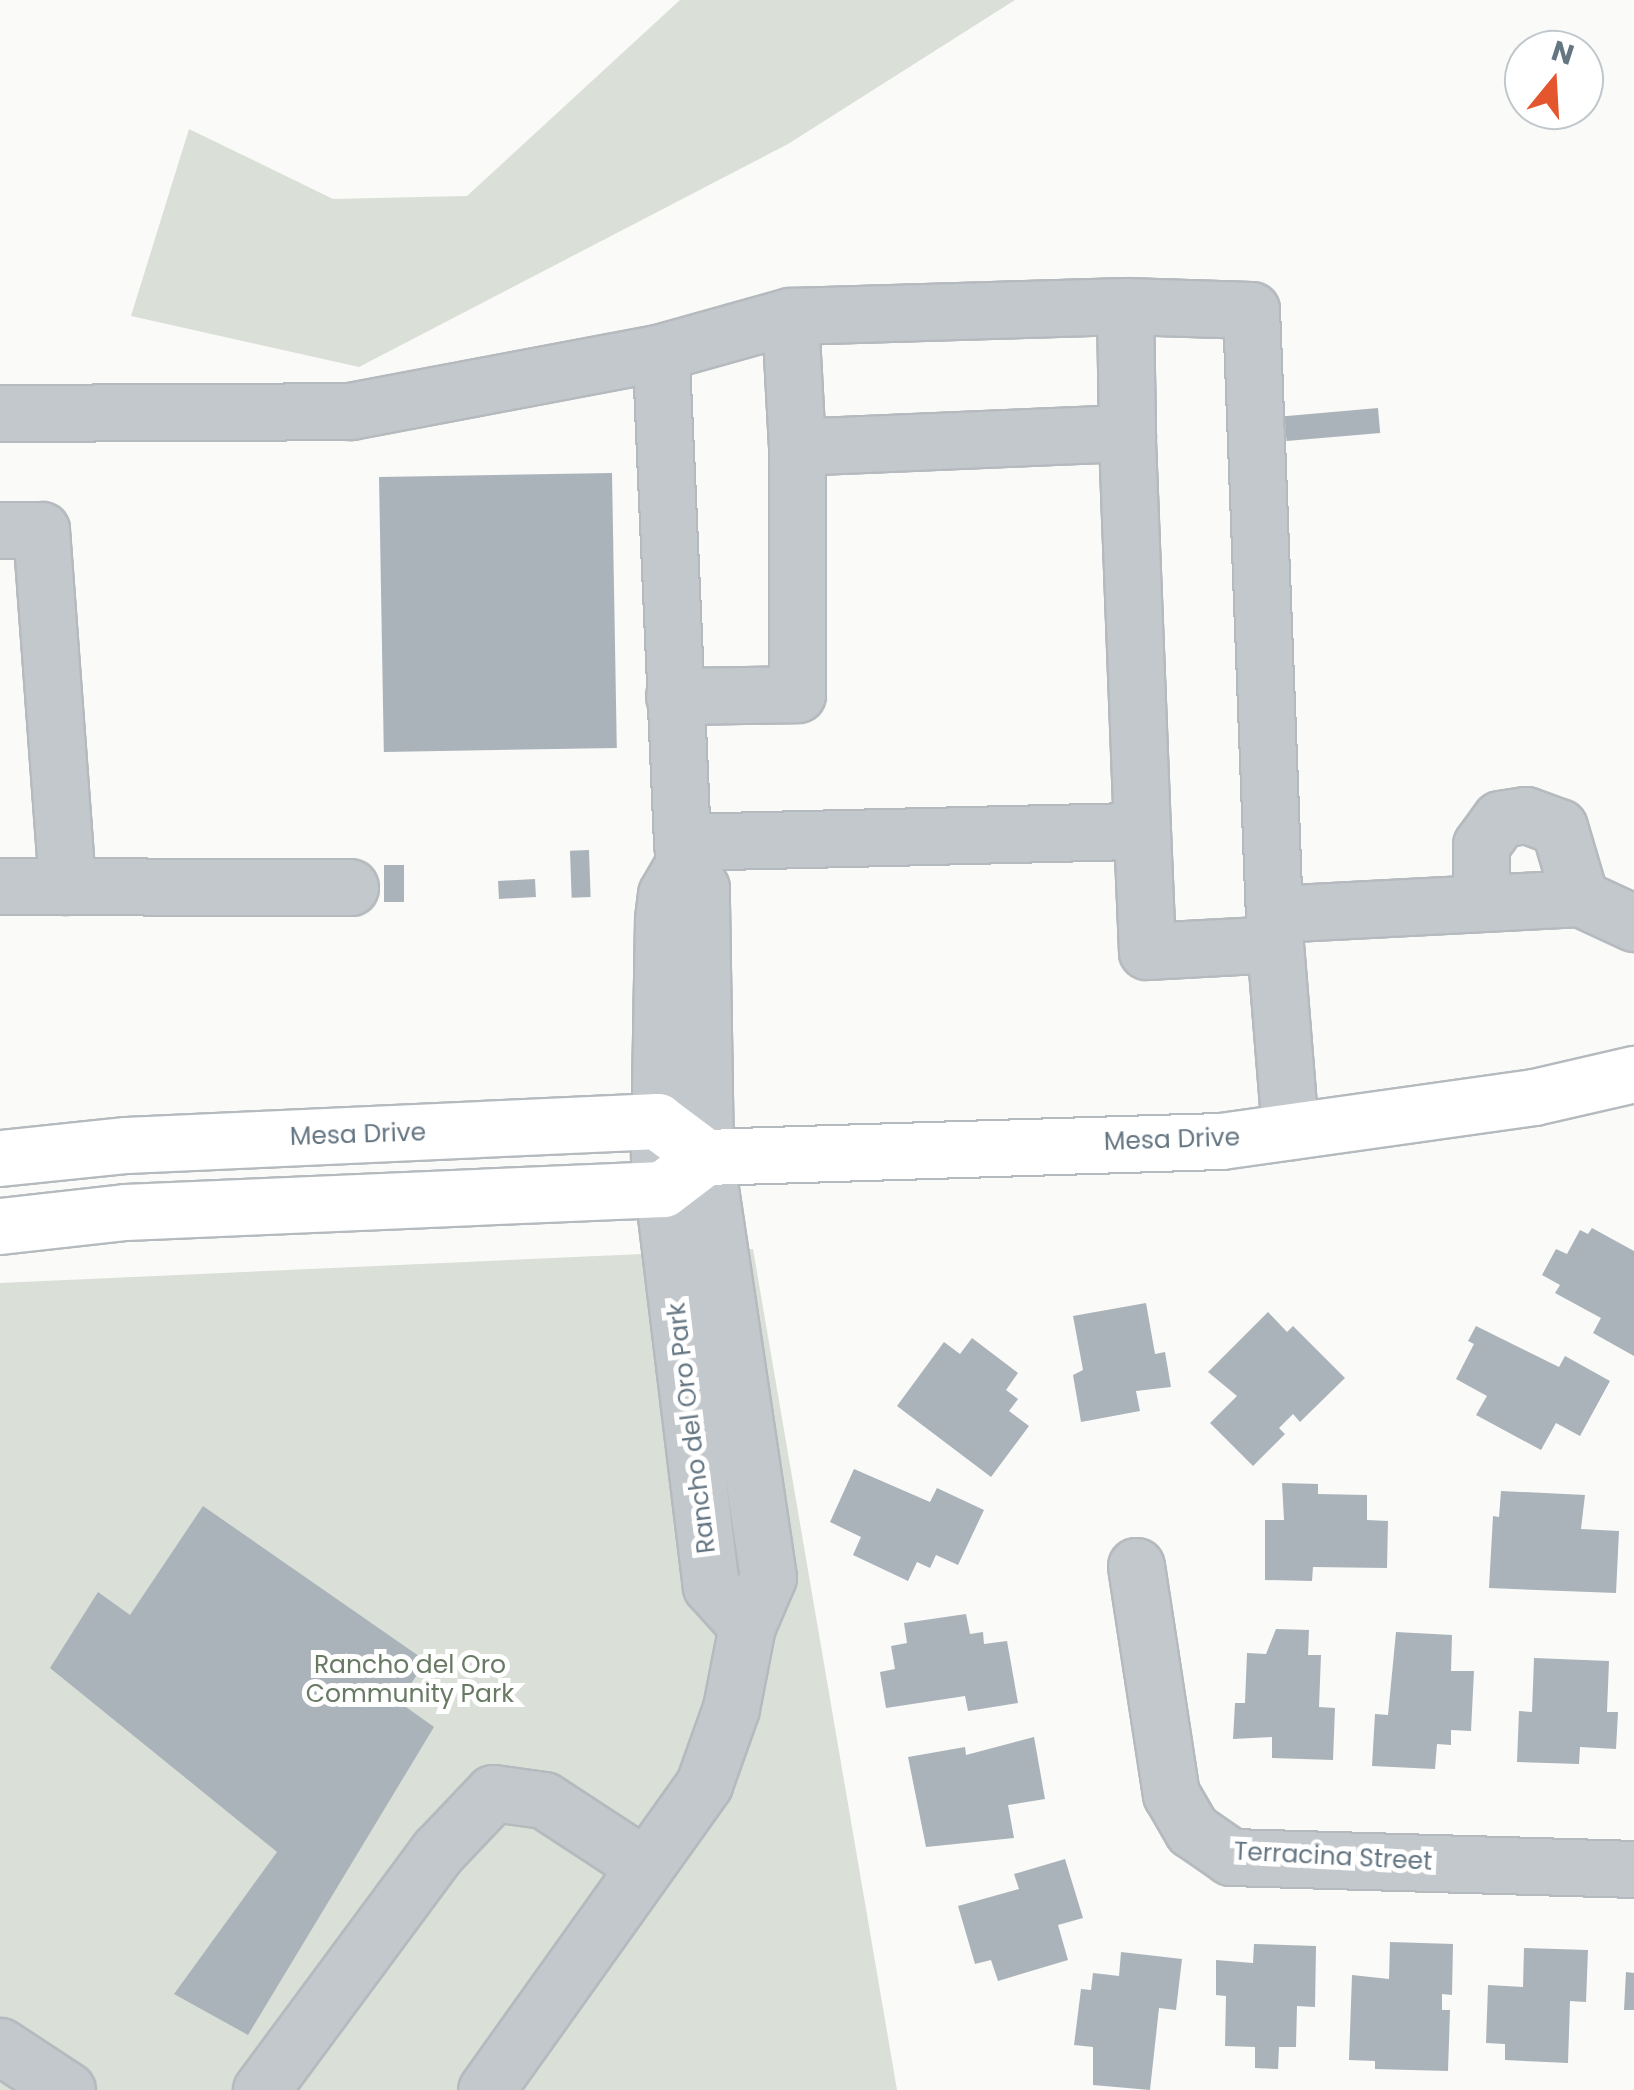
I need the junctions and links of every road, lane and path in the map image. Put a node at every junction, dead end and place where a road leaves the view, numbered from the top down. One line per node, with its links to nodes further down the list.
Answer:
1 (1125, 306): 2 (street); 5 (street); 17 (street)
2 (790, 316): 3 (street); 6 (street)
3 (661, 352): 4 (street); 8 (street)
4 (0, 414)
5 (1126, 433): 6 (street); 9 (street)
6 (797, 447): 8 (street)
7 (0, 530): 12 (street)
8 (674, 696): 10 (street)
9 (1142, 832): 10 (street); 17 (street)
10 (683, 853): 20 (street)
11 (0, 886): 12 (street)
12 (66, 886): 13 (street)
13 (350, 886)
14 (1580, 898): 15 (street); 15 (street); 16 (street)
15 (1481, 903): 17 (street)
16 (1634, 923)
17 (1275, 929): 19 (street)
18 (1634, 1074): 19 (main road, Mesa Drive)
19 (1290, 1132): 20 (main road, Mesa Drive)
20 (671, 1156): 21 (main road, Mesa Drive); 22 (main road, Mesa Drive); 24 (street)
21 (0, 1158)
22 (0, 1226)
23 (1136, 1566): 25 (street, Terracina Street)
24 (645, 1866): 28 (street); 29 (street)
25 (1634, 1869)
26 (0, 2046): 27 (street)
27 (67, 2090)
28 (262, 2090)
29 (486, 2090)

